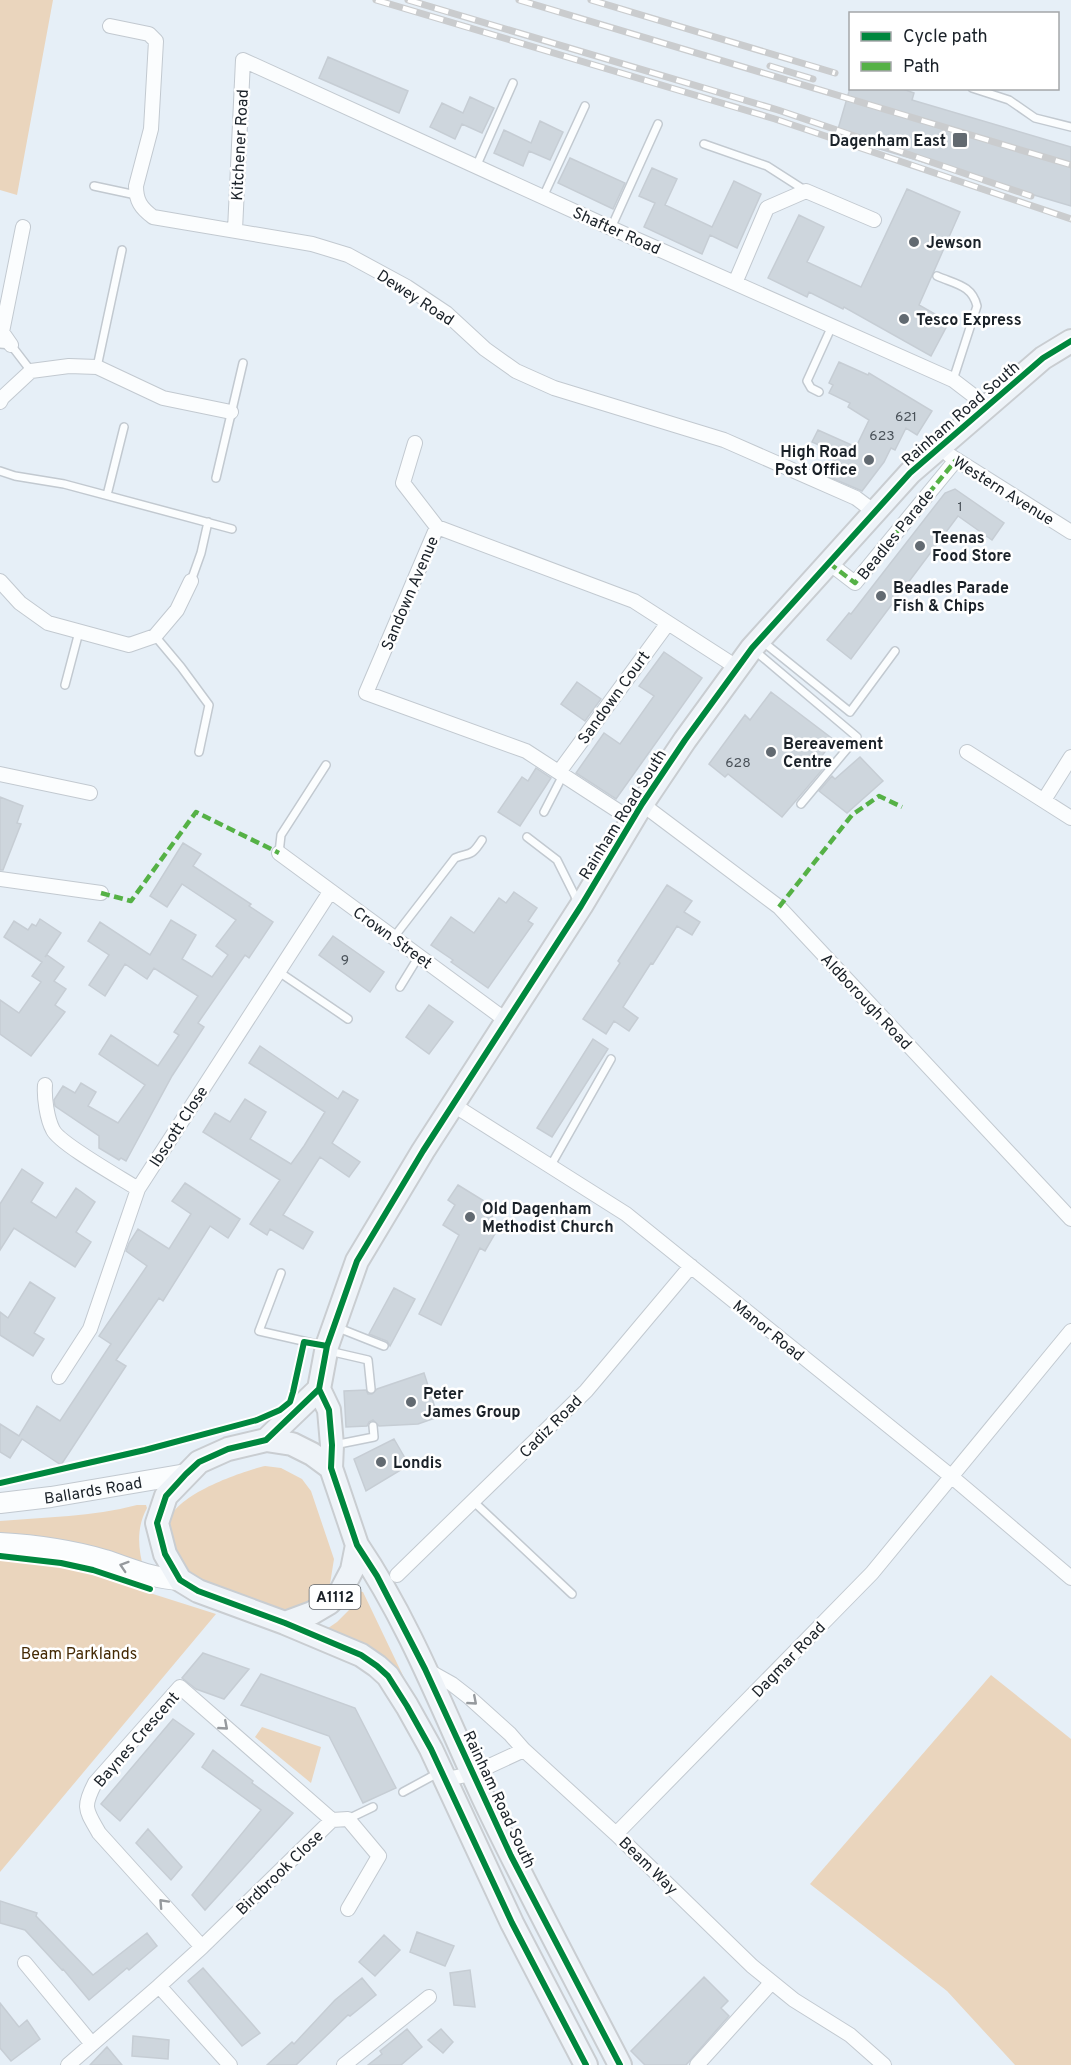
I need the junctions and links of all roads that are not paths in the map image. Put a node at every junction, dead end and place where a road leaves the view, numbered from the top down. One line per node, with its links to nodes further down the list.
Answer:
1 (110, 26): 12 (street)
2 (243, 60): 9 (street, Shafter Road); 17 (street, Kitchener Road)
3 (513, 83): 9 (lane)
4 (978, 90): 7 (lane)
5 (585, 105): 13 (lane)
6 (658, 124): 16 (lane)
7 (1071, 127)
8 (704, 144): 11 (lane)
9 (476, 167): 13 (street, Shafter Road)
10 (94, 186): 12 (lane)
11 (806, 190): 14 (street); 20 (street)
12 (136, 195): 17 (street, Dewey Road)
13 (543, 197): 16 (street, Shafter Road)
14 (874, 220)
15 (23, 227): 22 (street)
16 (611, 228): 20 (street, Shafter Road)
17 (235, 230): 38 (street, Dewey Road)
18 (122, 250): 25 (lane)
19 (937, 276): 27 (lane)
20 (735, 284): 21 (street, Shafter Road)
21 (832, 326): 27 (street, Shafter Road); 28 (lane)
22 (5, 344): 26 (lane)
23 (1069, 346): 30 (main road, Rainham Road South)
24 (243, 363): 31 (lane)
25 (97, 368): 26 (street); 31 (street)
26 (31, 371): 29 (street)
27 (953, 380): 30 (street, Shafter Road)
28 (819, 392)
29 (0, 402)
30 (987, 406): 34 (main road, Rainham Road South)
31 (231, 412): 36 (lane)
32 (124, 427): 37 (lane)
33 (415, 443): 40 (street)
34 (947, 453): 38 (main road, Rainham Road South); 42 (street, Western Avenue); 43 (street, Beadles Parade)
35 (0, 471): 37 (lane)
36 (216, 478)
37 (107, 495): 39 (lane)
38 (876, 513): 43 (main road, Rainham Road South)
39 (208, 522): 41 (lane); 45 (lane)
40 (437, 527): 46 (street, Sandown Avenue); 57 (street, Sandown Avenue)
41 (232, 529)
42 (1071, 532)
43 (829, 563): 49 (main road, Rainham Road South)
44 (0, 581): 47 (street)
45 (191, 581): 48 (street)
46 (668, 623): 51 (street, Sandown Avenue); 57 (street, Sandown Court)
47 (79, 632): 48 (street); 52 (lane)
48 (155, 636): 53 (lane)
49 (756, 644): 50 (lane); 51 (main road, Rainham Road South); 61 (lane)
50 (895, 651)
51 (738, 668): 63 (main road, Rainham Road South)
52 (65, 685)
53 (200, 752)
54 (967, 752): 60 (street)
55 (1071, 757): 60 (street)
56 (326, 765): 67 (lane)
57 (561, 773): 62 (lane); 63 (street, Sandown Avenue)
58 (0, 774): 59 (street)
59 (90, 793)
60 (1044, 800): 64 (street)
61 (801, 804)
62 (544, 812)
63 (637, 812): 71 (main road, Rainham Road South); 83 (street, Aldborough Road)
64 (1071, 818)
65 (527, 837): 71 (lane)
66 (482, 840): 72 (lane)
67 (279, 853): 69 (street, Crown Street)
68 (0, 879): 70 (street)
69 (330, 892): 72 (street, Crown Street); 74 (street, Ibscott Close)
70 (101, 893)
71 (581, 906): 77 (main road, Rainham Road South)
72 (394, 937): 73 (street, Crown Street)
73 (419, 956): 75 (lane); 77 (street, Crown Street)
74 (279, 972): 76 (lane); 82 (street, Ibscott Close)
75 (400, 987)
76 (348, 1019)
77 (507, 1021): 80 (main road, Rainham Road South)
78 (611, 1059): 81 (lane)
79 (45, 1085): 82 (street)
80 (452, 1104): 81 (street, Manor Road); 87 (main road, Rainham Road South)
81 (551, 1165): 84 (street, Manor Road)
82 (138, 1189): 89 (street, Ibscott Close)
83 (1071, 1219)
84 (691, 1266): 97 (street, Manor Road); 98 (street, Cadiz Road)
85 (281, 1273): 87 (lane)
86 (1071, 1331): 97 (street)
87 (329, 1341): 88 (lane); 90 (main road, Rainham Road South); 91 (lane)
88 (384, 1346)
89 (59, 1377)
90 (319, 1389): 93 (main road); 94 (main road, A1112)
91 (371, 1389)
92 (373, 1426): 94 (lane)
93 (266, 1440): 95 (main road); 96 (main road)
94 (332, 1445): 95 (main road, A1112)
95 (331, 1468): 101 (main road, A1112)
96 (186, 1474): 99 (main road, Ballards Road); 104 (main road)
97 (952, 1477): 103 (street, Manor Road); 115 (street, Dagmar Road)
98 (474, 1502): 102 (street, Cadiz Road); 105 (lane)
99 (0, 1503)
100 (0, 1543): 104 (main road, one-way to 100)
101 (357, 1545): 106 (main road, A1112); 107 (main road, Rainham Road South / A1112)
102 (398, 1575)
103 (1071, 1578)
104 (180, 1580): 106 (main road, A1112)
105 (572, 1594)
106 (285, 1623): 110 (main road, A1112)
107 (425, 1669): 108 (street, Beam Way, one-way to 108); 109 (main road, Rainham Road South / A1112)
108 (524, 1750): 109 (street); 115 (street, Beam Way)
109 (472, 1774): 110 (street); 127 (main road, Rainham Road South / A1112)
110 (444, 1775): 111 (lane); 126 (main road, A1112)
111 (403, 1792)
112 (372, 1807): 113 (lane)
113 (348, 1819): 114 (street, Birdbrook Close); 116 (street)
114 (333, 1820): 117 (street, Birdbrook Close); 117 (street, Baynes Crescent, one-way to 114)
115 (616, 1834): 119 (street, Beam Way)
116 (348, 1909)
117 (202, 1947): 120 (street, Birdbrook Close)
118 (25, 1963): 122 (street)
119 (771, 1983): 128 (street); 129 (street, Beam Way)
120 (159, 1986): 122 (street, Birdbrook Close); 124 (street)
121 (429, 1997): 125 (street)
122 (92, 2044): 123 (street, Birdbrook Close)
123 (68, 2065)
124 (230, 2065)
125 (344, 2065)
126 (586, 2065)
127 (620, 2065)
128 (697, 2065)
129 (884, 2065)

